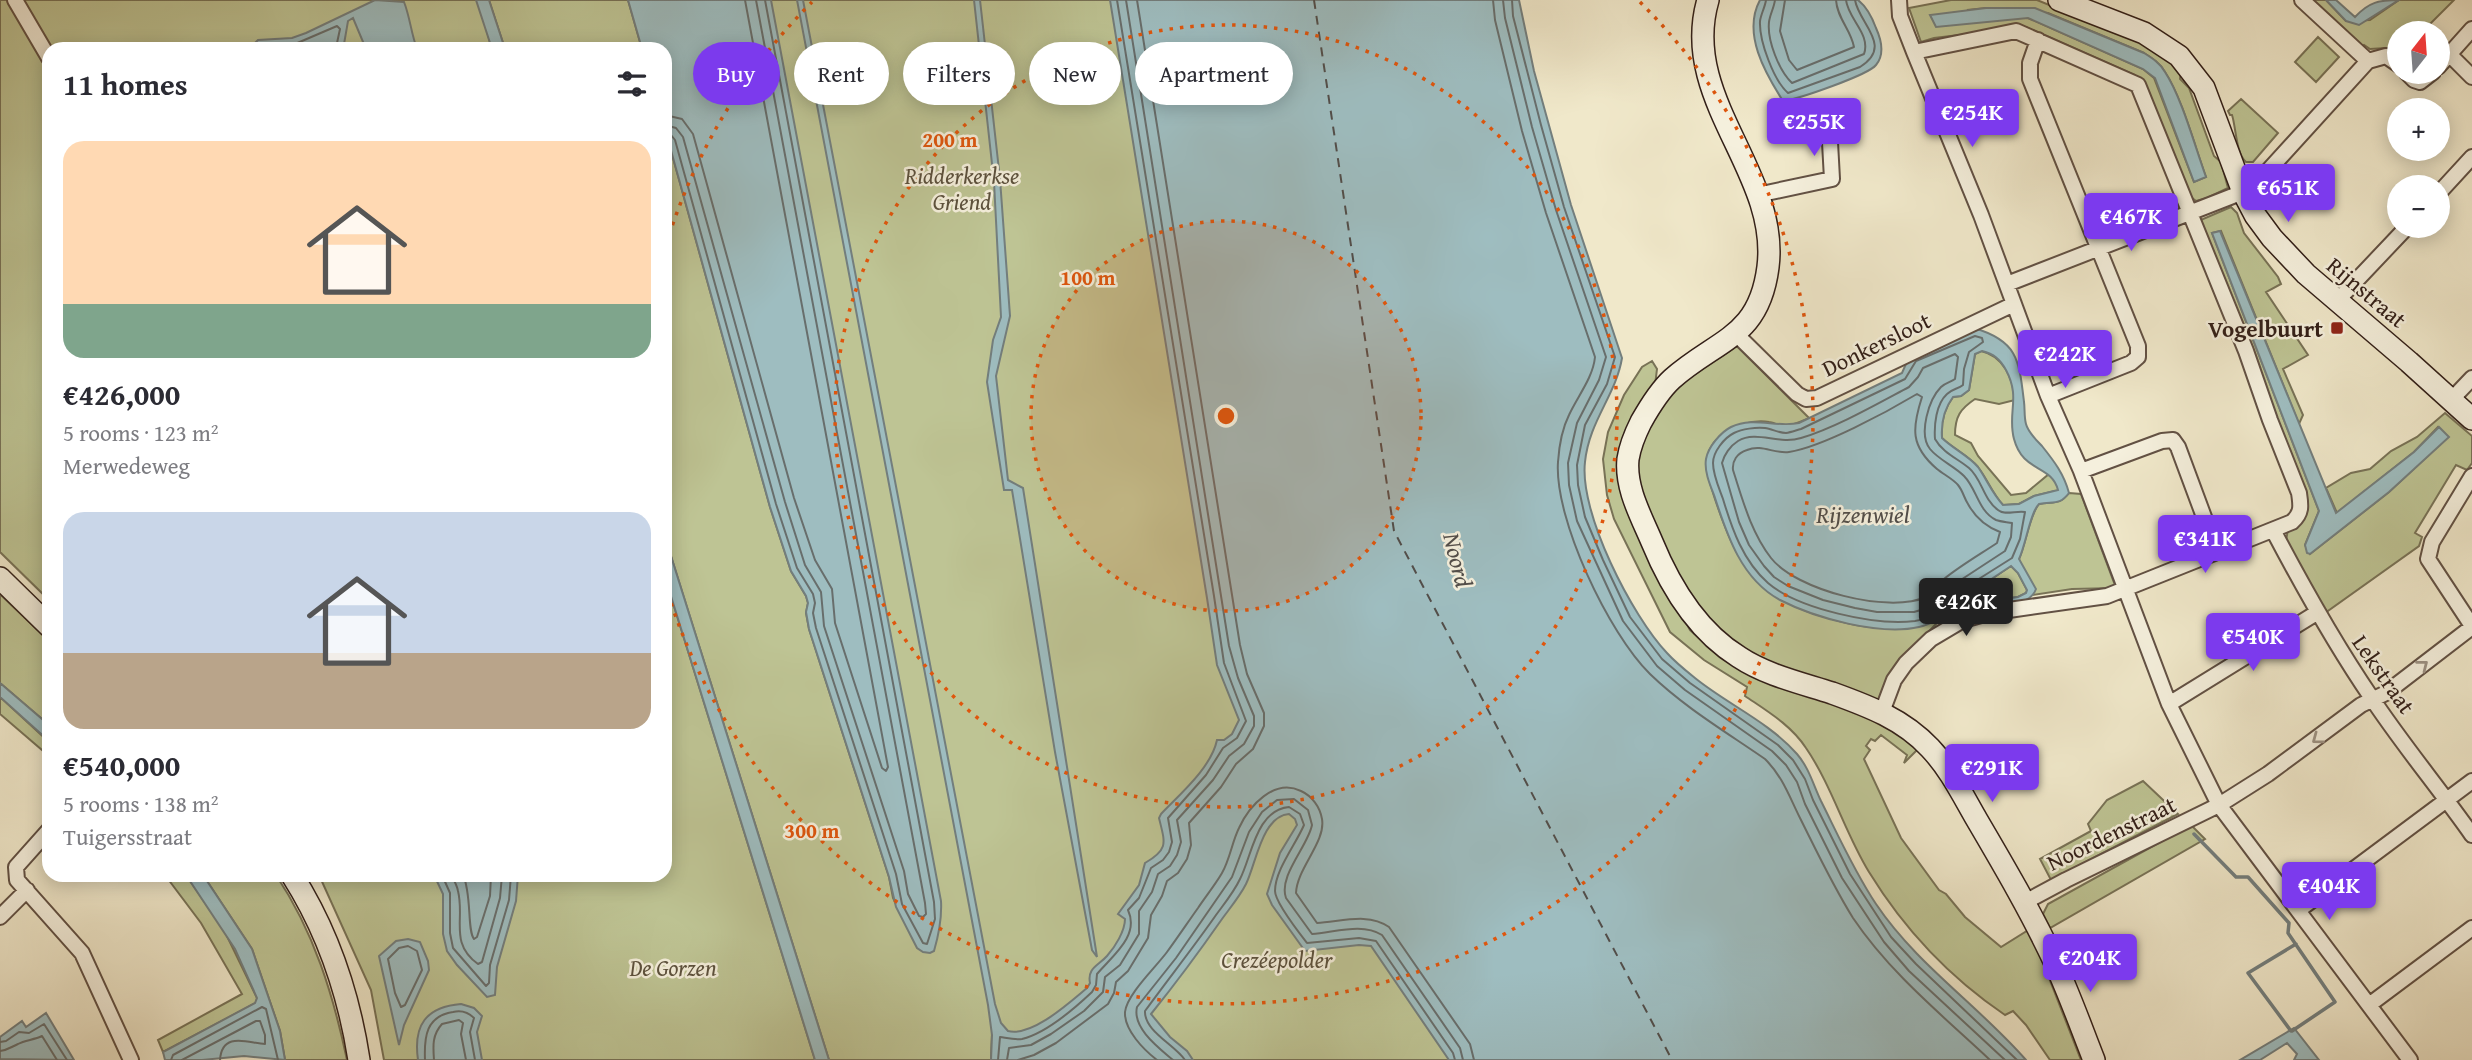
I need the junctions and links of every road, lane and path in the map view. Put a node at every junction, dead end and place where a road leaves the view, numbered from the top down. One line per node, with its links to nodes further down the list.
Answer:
1 (15, 0): 8 (street)
2 (1708, 0): 19 (street)
3 (1899, 0): 9 (street)
4 (2059, 0): 18 (street, Rijnstraat)
5 (2302, 0): 13 (street)
6 (2472, 29): 10 (street)
7 (2038, 40): 9 (street); 20 (street); 22 (street)
8 (42, 46)
9 (1914, 52): 23 (street)
10 (2450, 53)
11 (2450, 55): 14 (street)
12 (2387, 57): 13 (street)
13 (2368, 61): 18 (street)
14 (2472, 77)
15 (1842, 119): 19 (street)
16 (2472, 158): 17 (street)
17 (2450, 181)
18 (2244, 192): 20 (street); 24 (street, Rijnstraat)
19 (1757, 195): 26 (street)
20 (2190, 212): 22 (street); 33 (street)
21 (2396, 238): 24 (street)
22 (2099, 247): 23 (street); 28 (street)
23 (2007, 284): 25 (street)
24 (2337, 301): 29 (street, Rijnstraat)
25 (2014, 304): 26 (street, Donkersloot); 28 (street)
26 (1736, 334): 42 (street)
27 (2472, 378): 29 (street)
28 (2048, 396): 31 (street)
29 (2452, 399): 30 (street, Rijnstraat)
30 (2472, 419)
31 (2081, 471): 34 (street); 36 (street)
32 (2472, 476): 39 (street)
33 (2273, 530): 34 (street); 37 (street, Lekstraat)
34 (2217, 552): 36 (street)
35 (0, 578): 38 (street)
36 (2125, 589): 41 (street); 42 (street)
37 (2318, 612): 40 (street, Lekstraat); 41 (street)
38 (42, 619)
39 (2472, 626): 40 (street, Noordenstraat, one-way to 39)
40 (2372, 700): 44 (street, Lekstraat); 45 (street, Noordenstraat, one-way to 45)
41 (2169, 704): 45 (street)
42 (1881, 712): 50 (street)
43 (2472, 781): 44 (street)
44 (2447, 799): 46 (street, Lekstraat); 51 (street)
45 (2219, 805): 50 (street, Noordenstraat); 51 (street)
46 (2472, 835)
47 (42, 838): 49 (street)
48 (296, 882): 56 (street)
49 (27, 890): 52 (street); 55 (street)
50 (2025, 902): 57 (street)
51 (2299, 910): 54 (street)
52 (0, 917)
53 (2472, 928): 54 (street)
54 (2369, 1005): 58 (street)
55 (131, 1060)
56 (359, 1060)
57 (2094, 1060)
58 (2410, 1060)

